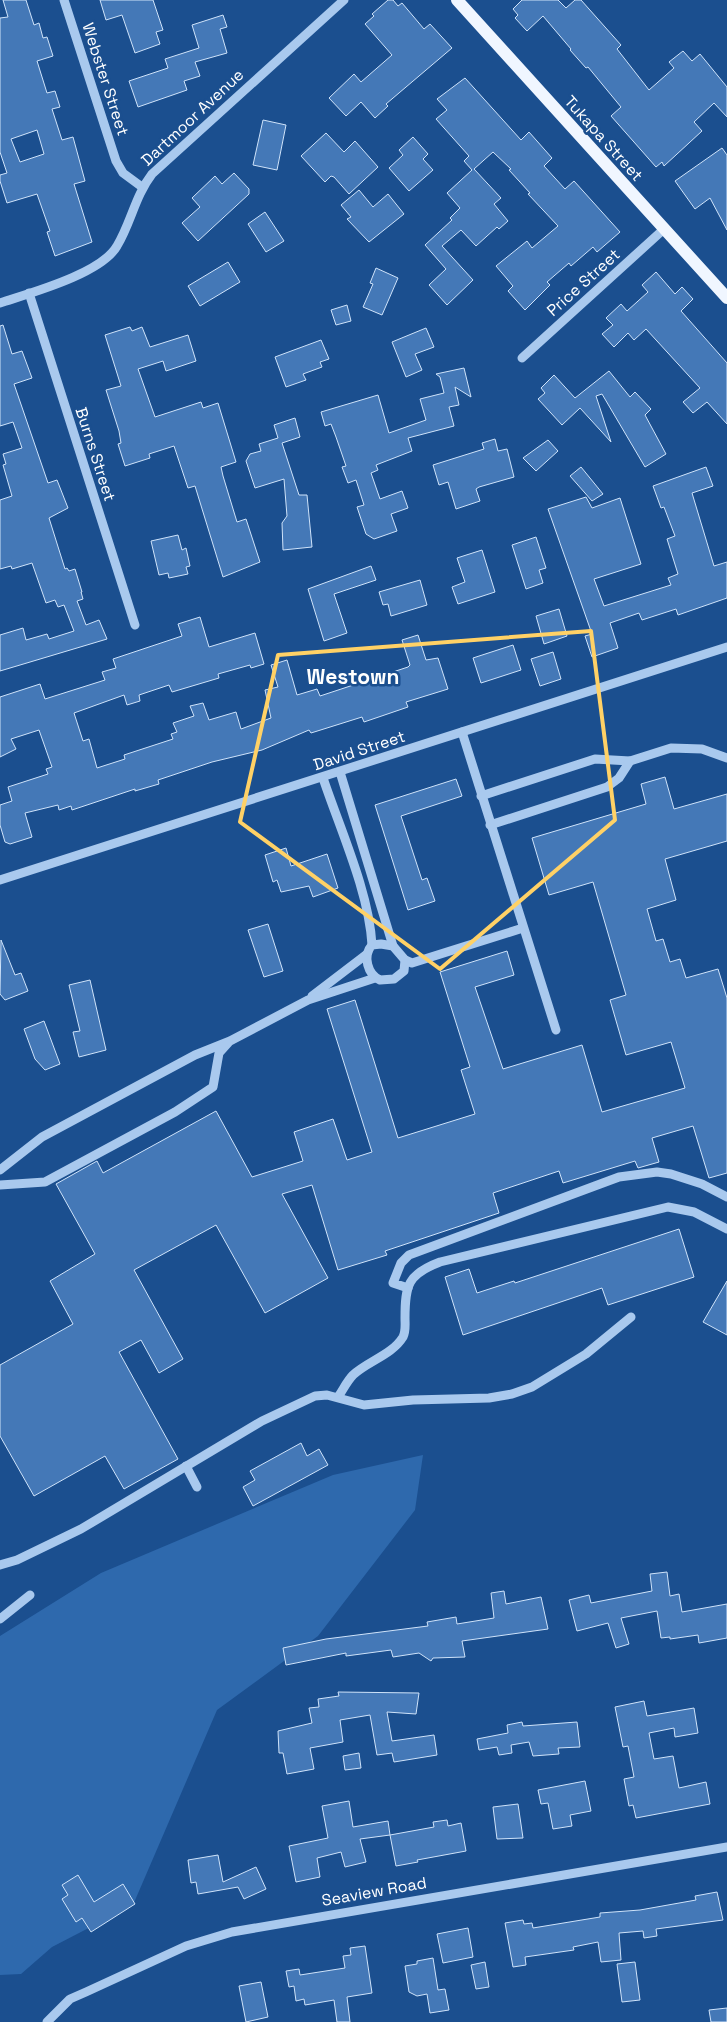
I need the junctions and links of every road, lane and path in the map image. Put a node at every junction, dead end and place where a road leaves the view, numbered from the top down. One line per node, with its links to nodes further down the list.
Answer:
1 (64, 0): 4 (street, Webster Street)
2 (344, 0): 4 (street, Dartmoor Avenue)
3 (457, 0): 5 (main road, Tukapa Street)
4 (142, 187): 6 (street, Dartmoor Avenue)
5 (664, 229): 7 (main road, Tukapa Street); 9 (street, Price Street)
6 (29, 294): 8 (street, Dartmoor Avenue); 10 (street, Burns Street)
7 (727, 298)
8 (0, 303)
9 (522, 358)
10 (135, 625)
11 (727, 647): 12 (street, David Street)
12 (462, 732): 15 (street, David Street); 17 (street)
13 (727, 758): 14 (street)
14 (630, 761): 17 (street); 18 (street)
15 (340, 772): 16 (street, David Street); 21 (street)
16 (323, 778): 19 (street, David Street); 22 (street)
17 (480, 796): 18 (street)
18 (490, 825): 20 (street)
19 (0, 880)
20 (523, 928): 23 (street); 26 (street)
21 (393, 946): 22 (street); 23 (street)
22 (369, 950): 24 (street); 25 (street)
23 (405, 960): 24 (street)
24 (375, 978): 25 (street)
25 (308, 1000): 27 (street)
26 (556, 1030)
27 (230, 1041): 28 (street); 29 (street)
28 (0, 1170)
29 (0, 1185)
30 (727, 1197): 32 (street)
31 (727, 1229): 32 (street)
32 (408, 1288): 34 (street)
33 (631, 1316): 34 (street)
34 (338, 1397): 35 (street)
35 (186, 1466): 36 (street); 37 (street)
36 (197, 1487)
37 (0, 1565)
38 (30, 1596): 39 (street)
39 (0, 1619)
40 (727, 1847): 41 (street, Seaview Road)
41 (47, 2022)

